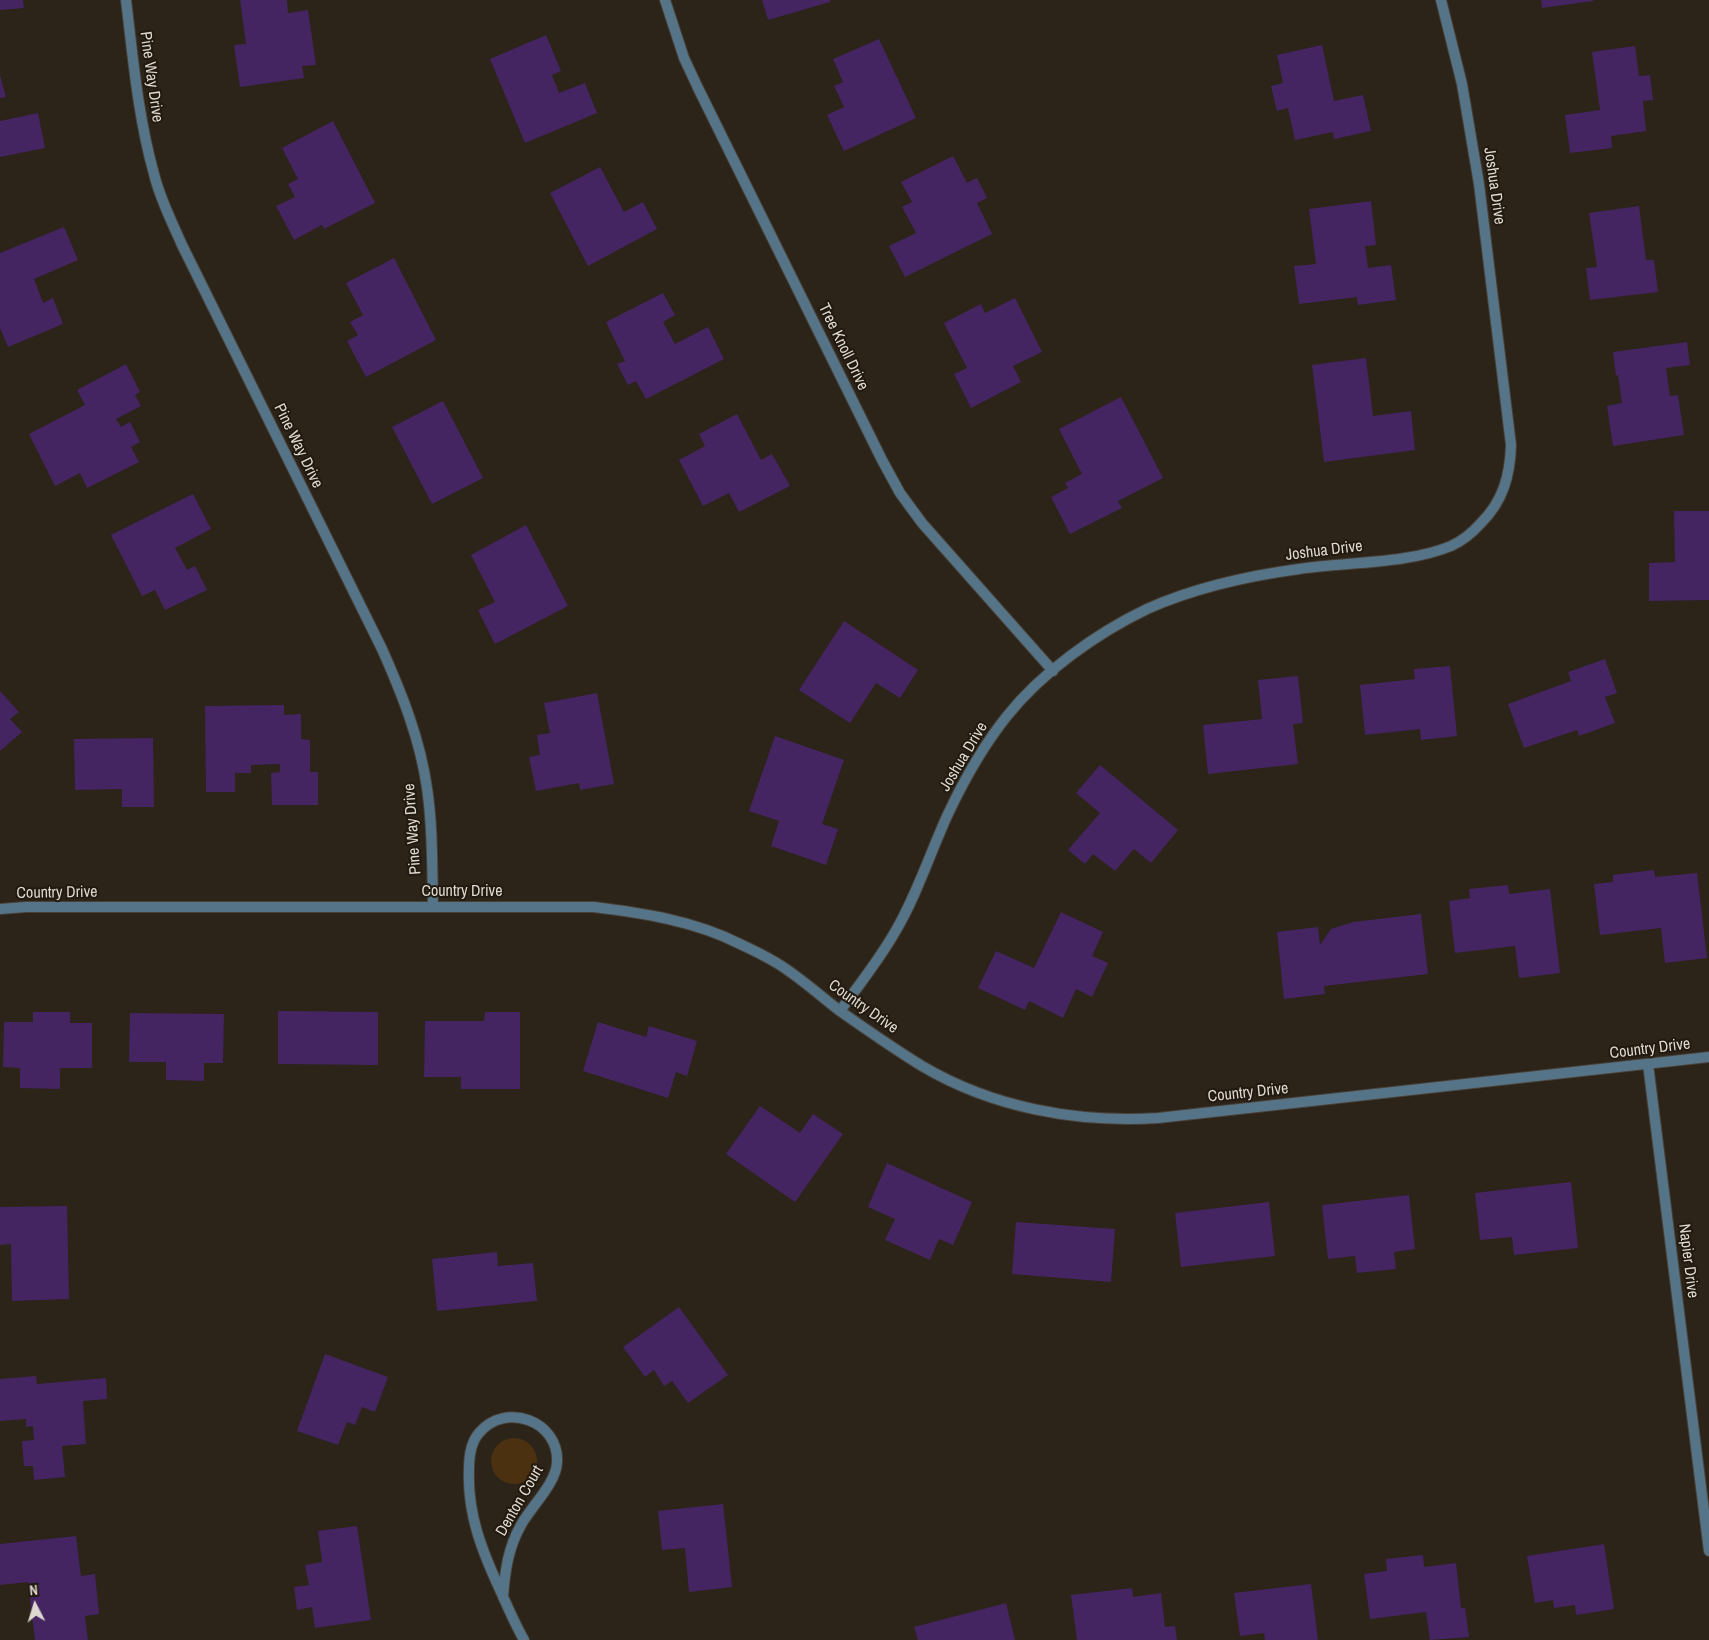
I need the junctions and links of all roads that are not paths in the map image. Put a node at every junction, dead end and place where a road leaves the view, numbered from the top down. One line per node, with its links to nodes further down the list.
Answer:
1 (126, 0): 5 (street, Pine Way Drive)
2 (666, 0): 4 (street, Tree Knoll Drive)
3 (1441, 0): 4 (street, Joshua Drive)
4 (1053, 671): 7 (street, Joshua Drive)
5 (433, 907): 6 (street, Country Drive); 7 (street, Country Drive)
6 (0, 909)
7 (840, 1011): 9 (street, Country Drive)
8 (1709, 1057): 9 (street, Country Drive)
9 (1648, 1064): 10 (street, Napier Drive)
10 (1709, 1551)
11 (504, 1598): 11 (street, Denton Court); 12 (street, Denton Court)
12 (524, 1640)

